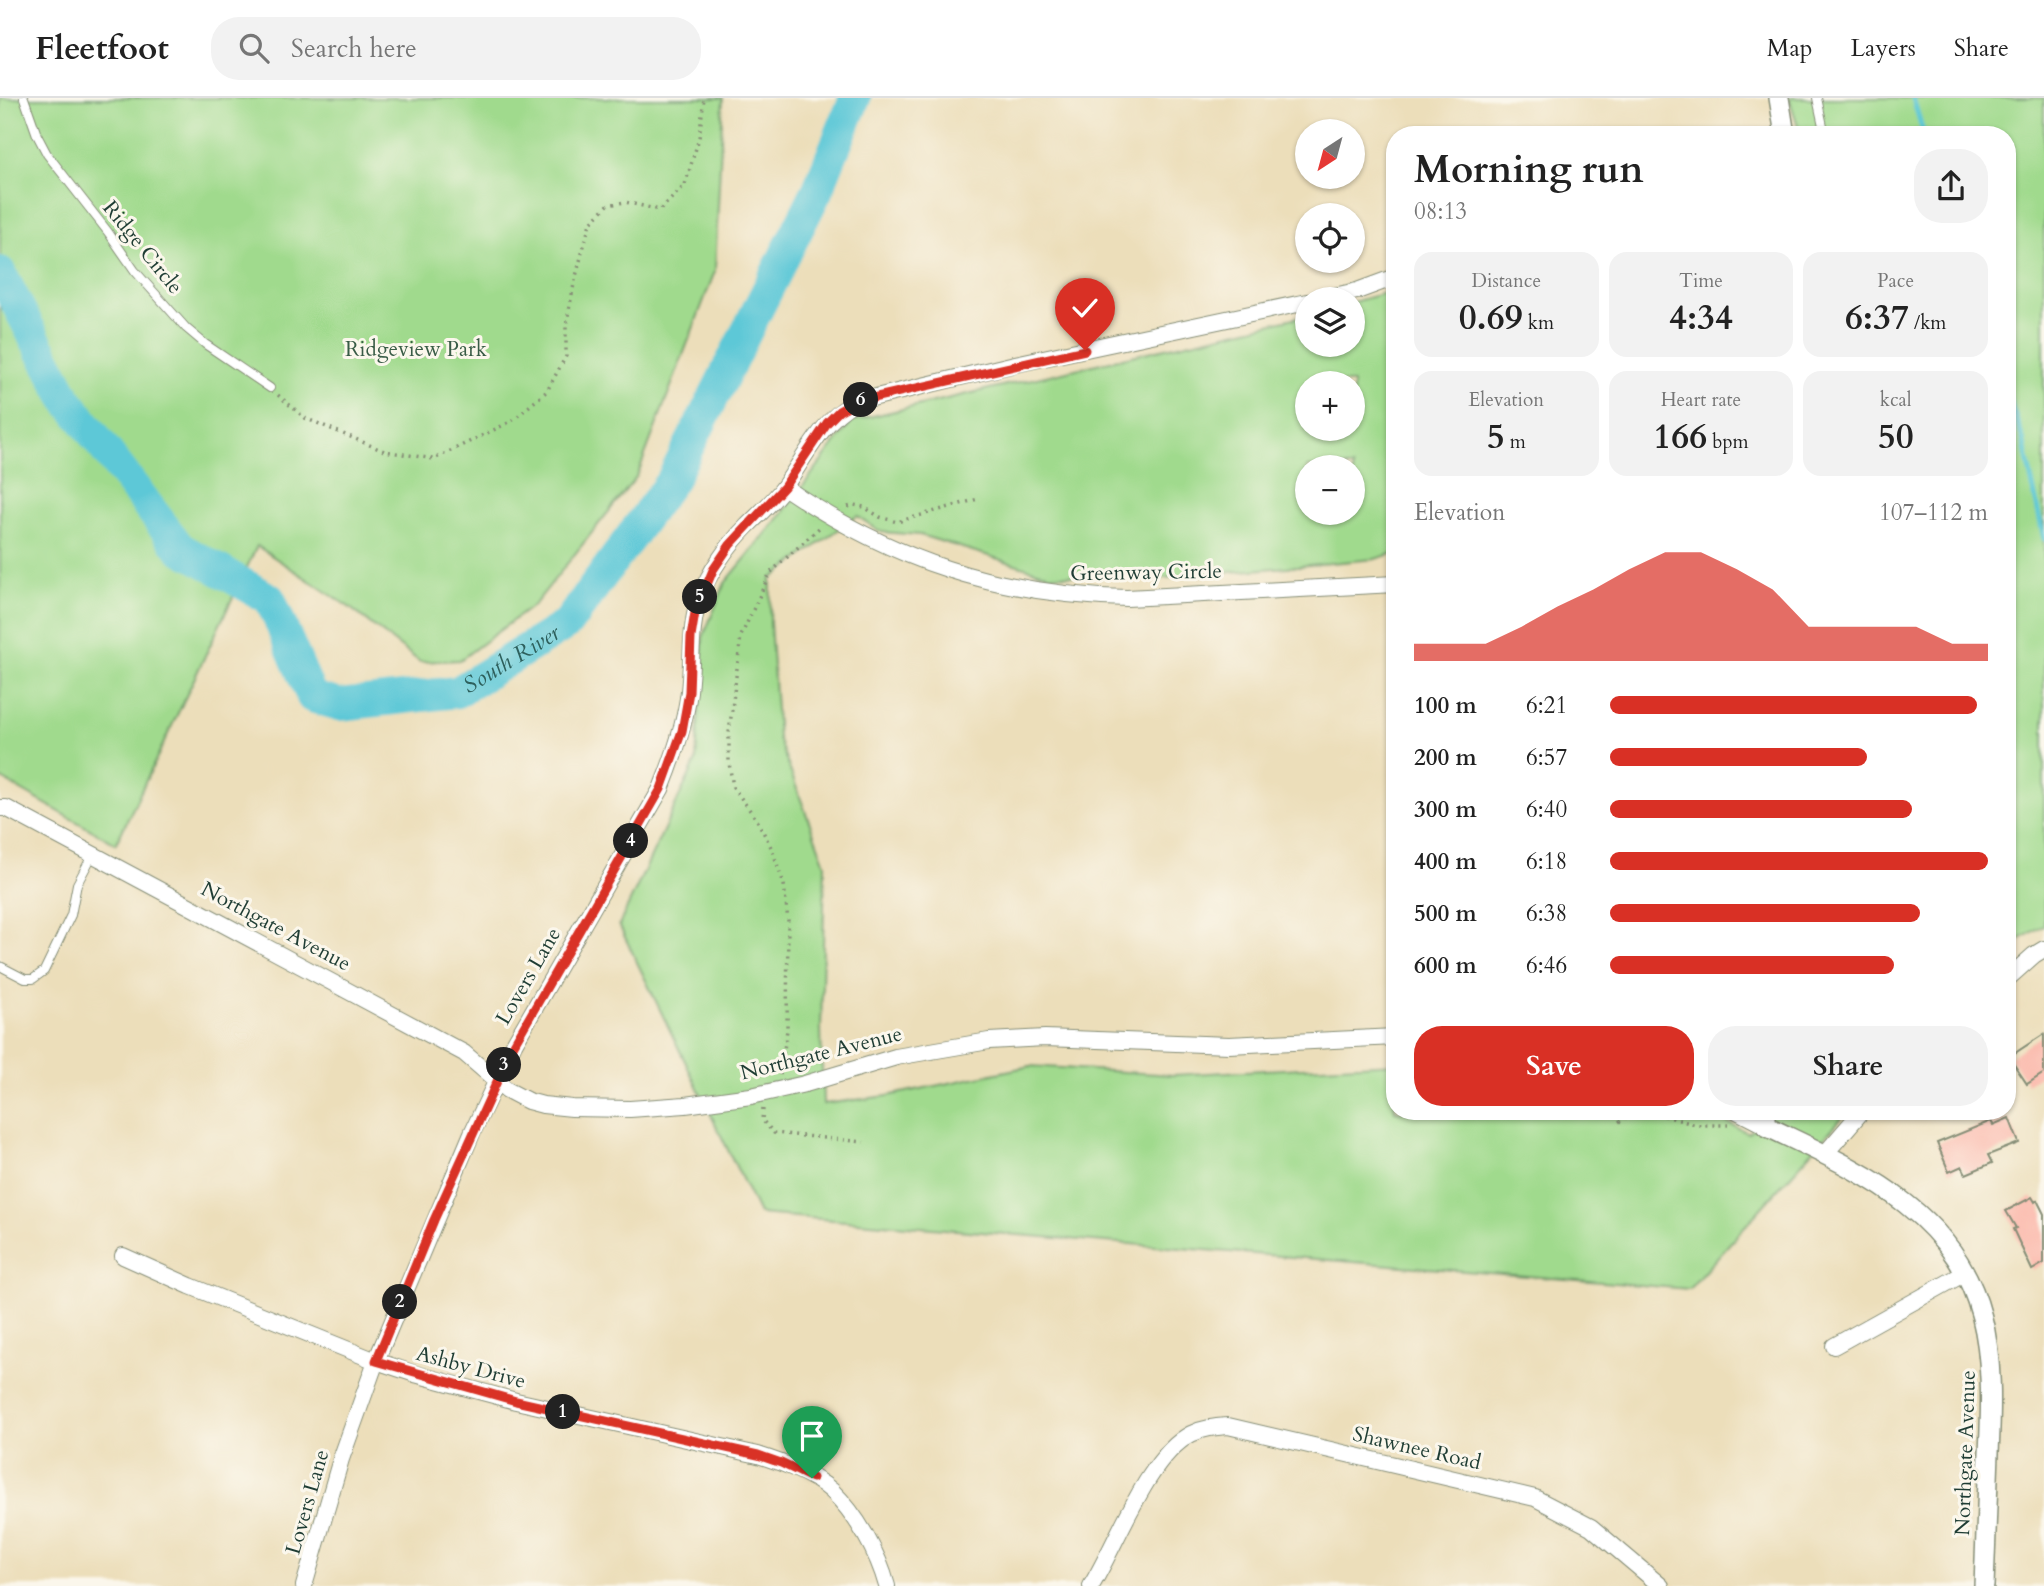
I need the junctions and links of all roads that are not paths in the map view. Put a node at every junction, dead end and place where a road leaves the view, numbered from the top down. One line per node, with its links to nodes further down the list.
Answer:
1 (24, 98): 9 (lane, Ridge Circle)
2 (1779, 98): 4 (street)
3 (1817, 98): 5 (lane)
4 (1784, 126)
5 (1823, 126)
6 (1386, 280): 7 (street)
7 (1365, 288)
8 (1295, 305): 10 (street)
9 (270, 388)
10 (784, 487): 11 (street, Greenway Circle); 18 (street, Lovers Lane)
11 (1386, 584)
12 (0, 808): 13 (street, Northgate Avenue)
13 (93, 854): 15 (lane); 18 (street, Northgate Avenue)
14 (2044, 949): 16 (street)
15 (0, 966)
16 (2016, 971)
17 (1386, 1037): 18 (street, Northgate Avenue)
18 (496, 1081): 25 (street, Lovers Lane)
19 (1760, 1120): 21 (street, Northgate Avenue)
20 (1853, 1120): 21 (street)
21 (1824, 1155): 23 (street, Northgate Avenue)
22 (123, 1256): 25 (street, Ashby Drive)
23 (1965, 1273): 24 (street); 30 (street, Northgate Avenue)
24 (1834, 1346)
25 (376, 1361): 26 (street, Lovers Lane); 27 (street, Ashby Drive)
26 (304, 1586)
27 (887, 1586)
28 (1091, 1586): 29 (street, Shawnee Road)
29 (1661, 1586)
30 (1984, 1586)

